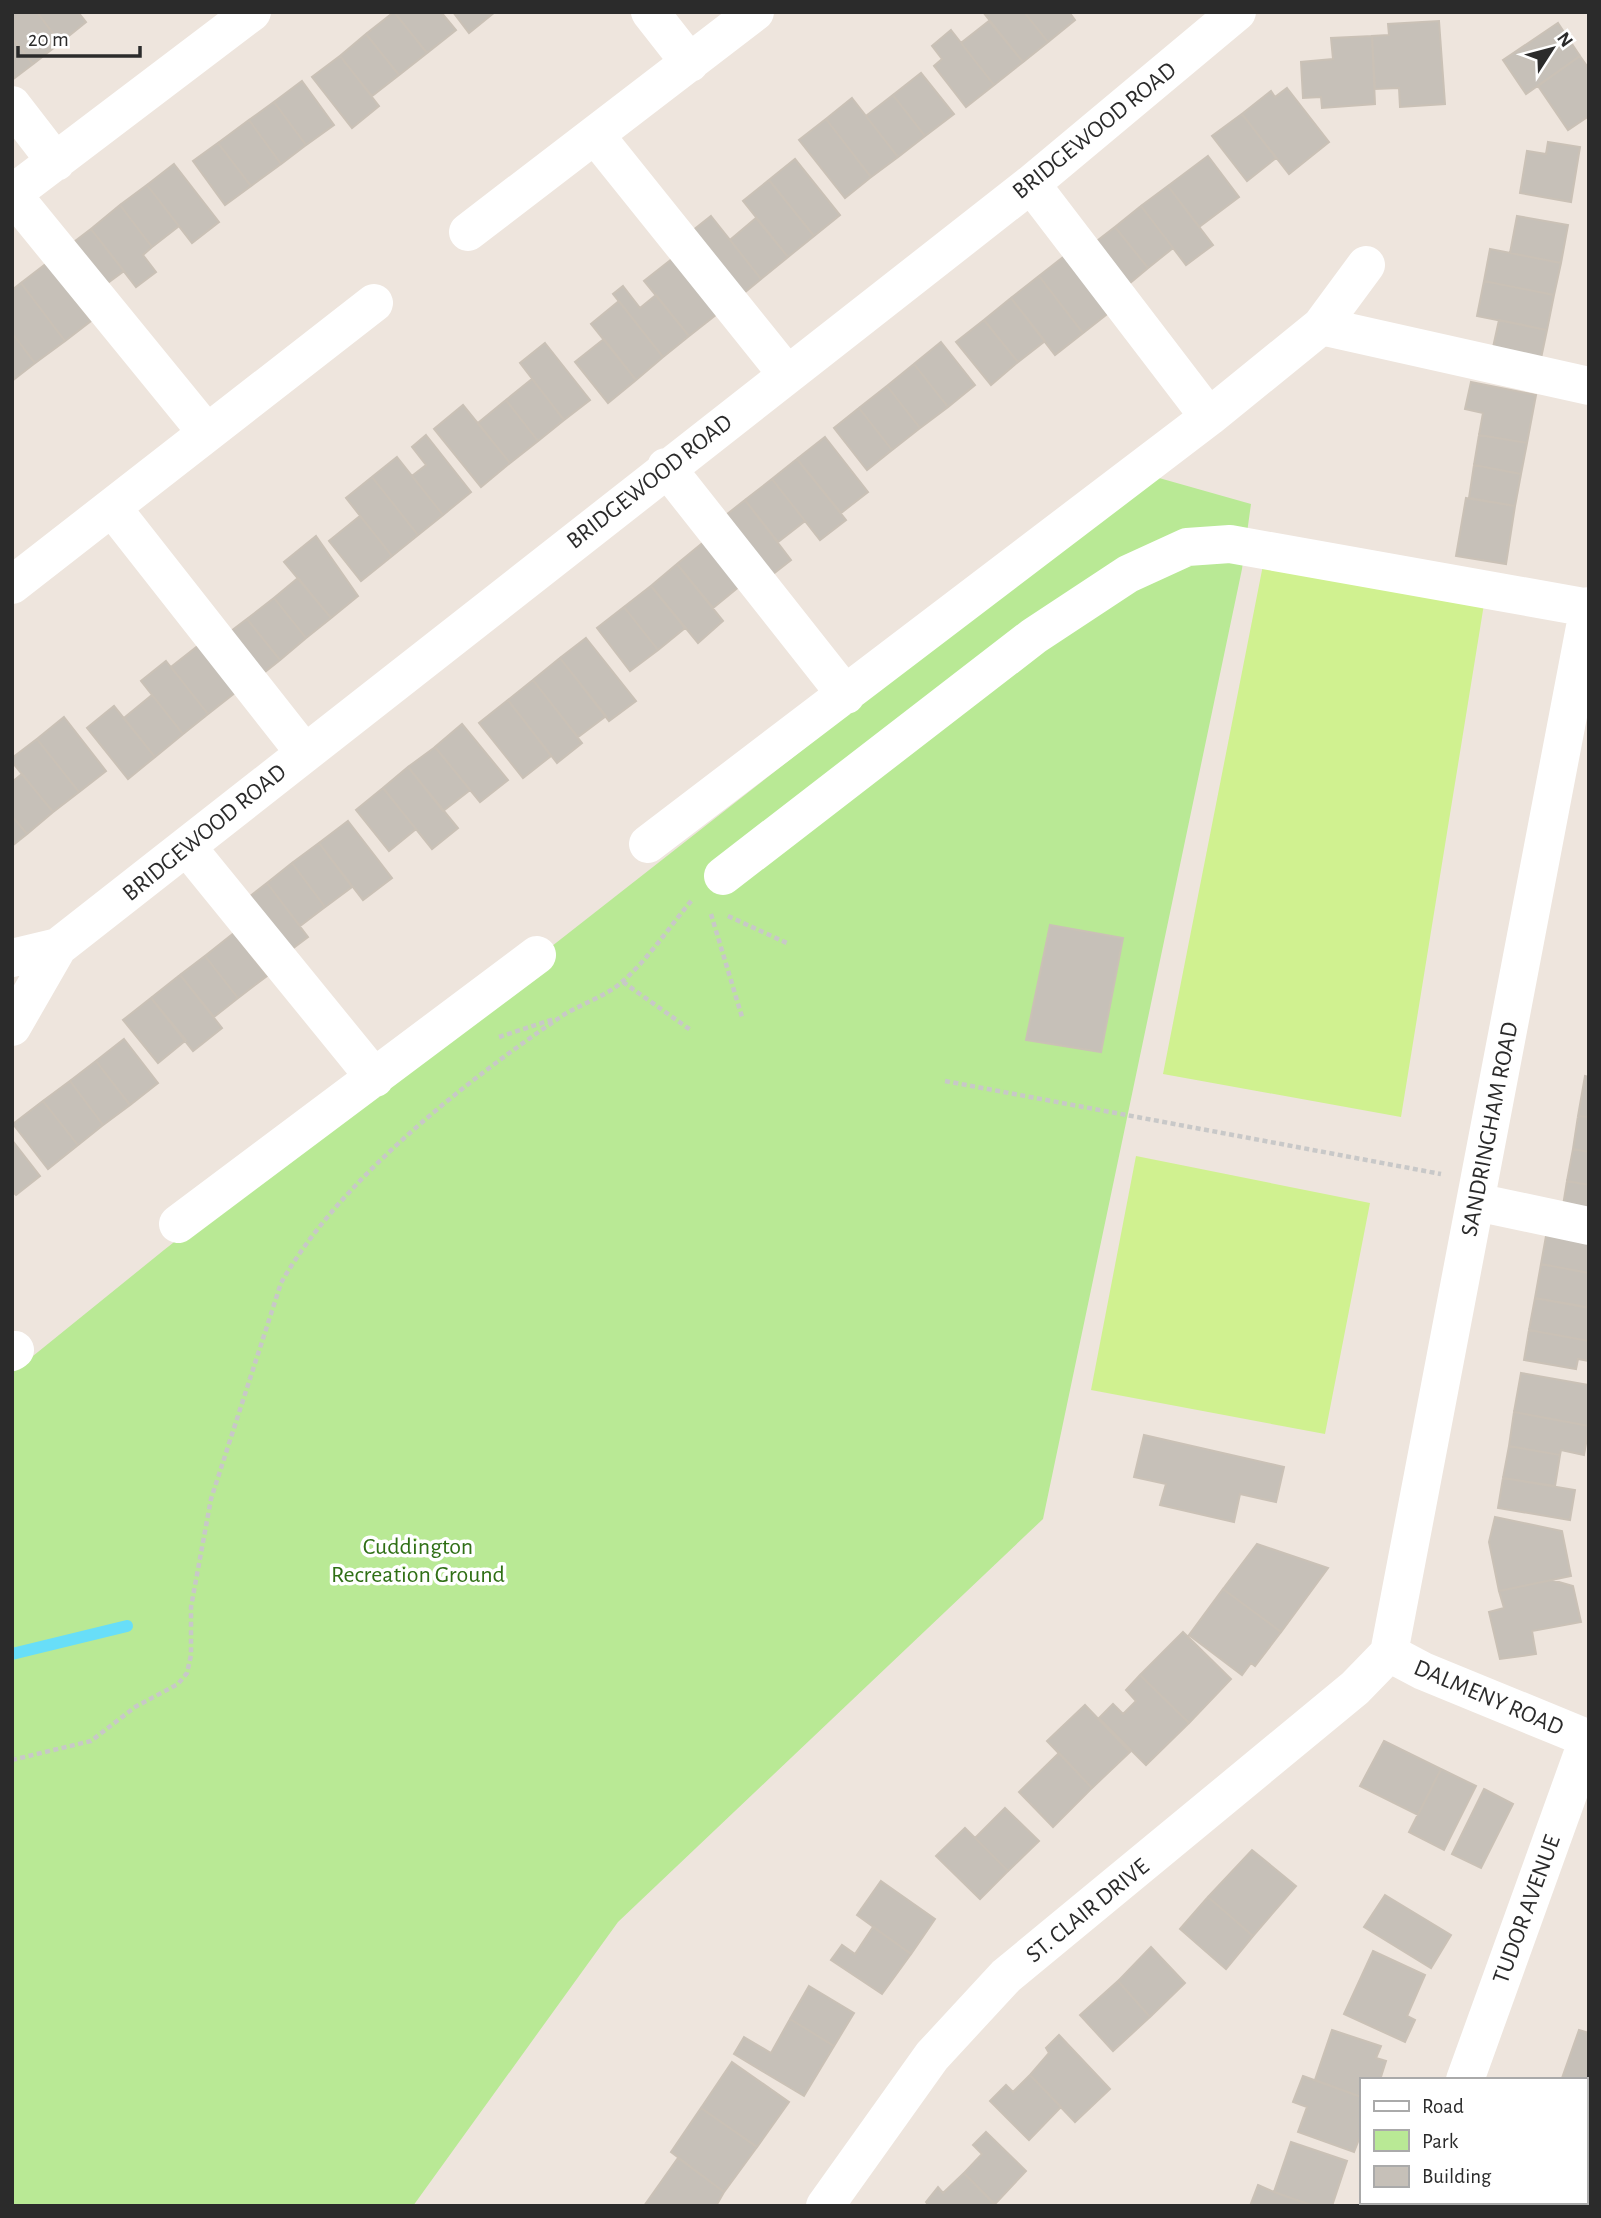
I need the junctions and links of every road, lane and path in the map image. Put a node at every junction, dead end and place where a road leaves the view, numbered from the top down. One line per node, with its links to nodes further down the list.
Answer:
1 (252, 12): 8 (street)
2 (650, 12): 5 (street)
3 (755, 12): 5 (street)
4 (1237, 12): 9 (street, BRIDGEWOOD ROAD)
5 (690, 64): 7 (street)
6 (12, 105): 8 (street)
7 (595, 135): 11 (street); 15 (street)
8 (56, 162): 10 (street)
9 (1031, 184): 15 (street, BRIDGEWOOD ROAD); 17 (street)
10 (12, 194): 18 (street)
11 (468, 232)
12 (1366, 265): 14 (street)
13 (374, 303): 18 (street)
14 (1321, 326): 16 (street); 17 (street)
15 (786, 373): 19 (street, BRIDGEWOOD ROAD)
16 (1589, 386)
17 (1209, 417): 23 (street)
18 (207, 433): 20 (street)
19 (666, 467): 23 (street); 24 (street, BRIDGEWOOD ROAD)
20 (113, 509): 21 (street); 24 (street)
21 (12, 585)
22 (1589, 607): 27 (street); 39 (street, SANDRINGHAM ROAD)
23 (846, 695): 25 (street)
24 (304, 752): 26 (street, BRIDGEWOOD ROAD)
25 (648, 844)
26 (187, 847): 30 (street, BRIDGEWOOD ROAD); 37 (street)
27 (712, 889): 28 (path); 28 (path)
28 (693, 899): 33 (path)
29 (789, 944): 34 (path)
30 (58, 947): 32 (street, BRIDGEWOOD ROAD); 35 (street, BRIDGEWOOD ROAD)
31 (537, 955): 37 (street)
32 (12, 958)
33 (623, 982): 36 (path); 44 (path)
34 (742, 1017)
35 (12, 1027)
36 (692, 1031)
37 (375, 1078): 40 (street)
38 (945, 1081): 39 (path)
39 (1478, 1192): 41 (street); 42 (street, SANDRINGHAM ROAD)
40 (178, 1224)
41 (1589, 1226)
42 (1389, 1653): 43 (street, DALMENY ROAD); 46 (street, ST. CLAIR DRIVE)
43 (1588, 1739): 45 (street, TUDOR AVENUE)
44 (12, 1760)
45 (1466, 2078)
46 (825, 2206)

